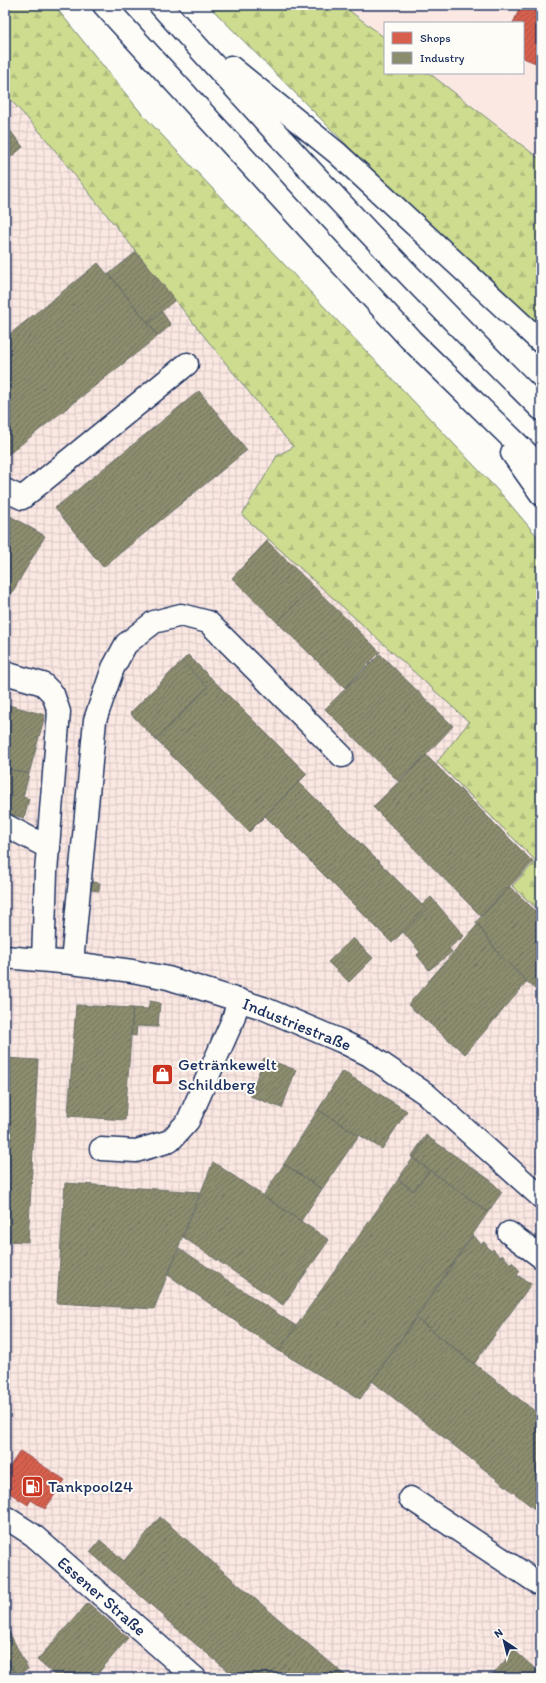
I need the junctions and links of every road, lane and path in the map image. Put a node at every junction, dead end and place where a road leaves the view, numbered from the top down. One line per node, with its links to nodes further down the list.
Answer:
1 (104, 5): 7 (main road)
2 (160, 5): 3 (main road)
3 (176, 22): 4 (main road); 6 (main road)
4 (541, 342)
5 (188, 364): 9 (main road)
6 (541, 409)
7 (487, 415): 8 (main road); 10 (main road)
8 (541, 467)
9 (5, 490)
10 (541, 494)
11 (5, 673): 14 (main road)
12 (342, 756): 17 (main road)
13 (5, 825): 14 (main road)
14 (49, 848): 16 (main road)
15 (5, 957): 16 (main road, Industriestraße)
16 (43, 960): 17 (main road, Industriestraße)
17 (72, 963): 18 (main road, Industriestraße)
18 (239, 1000): 19 (main road); 20 (main road, Industriestraße)
19 (101, 1149)
20 (541, 1197)
21 (510, 1233): 22 (main road)
22 (541, 1257)
23 (410, 1498): 25 (main road)
24 (5, 1517): 26 (main road, Essener Straße)
25 (541, 1585)
26 (195, 1678)

